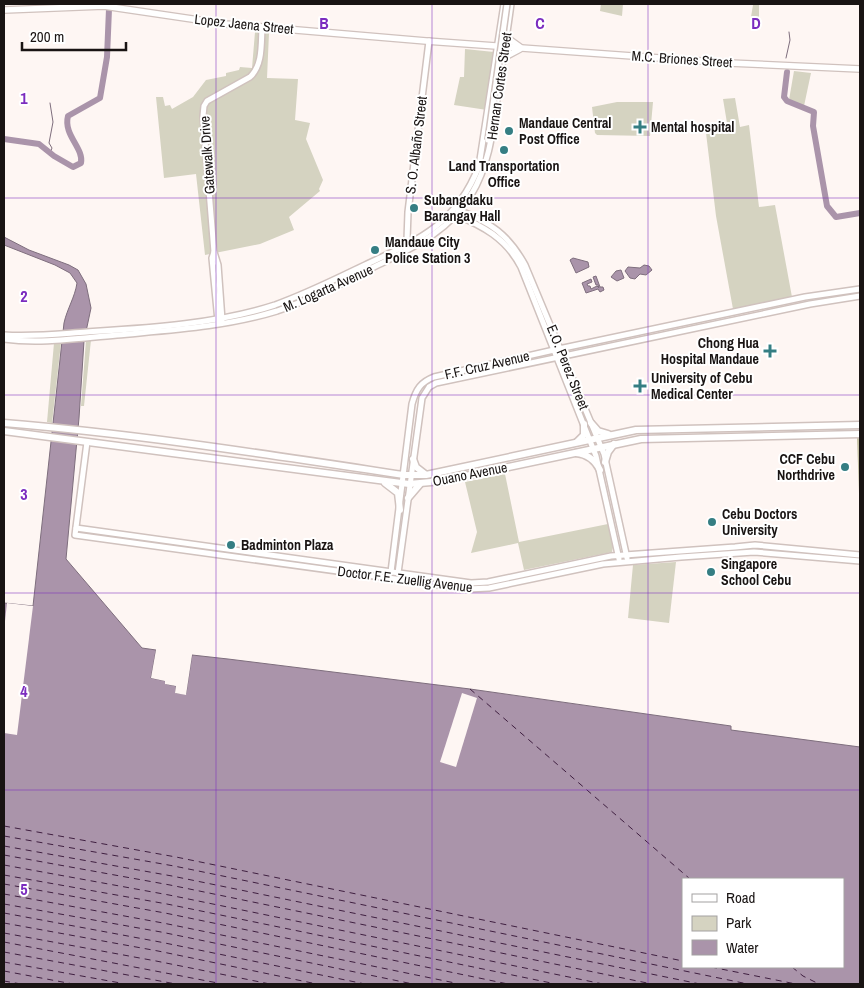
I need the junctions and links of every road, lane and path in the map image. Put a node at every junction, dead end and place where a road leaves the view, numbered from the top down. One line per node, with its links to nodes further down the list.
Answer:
1 (507, 4): 5 (street, Hernan Cortes Street); 7 (street, Hernan Cortes Street); 12 (street, Hernan Cortes Street, bridge)
2 (107, 6): 3 (main road, Lopez Jaena Street); 4 (main road, Lopez Jaena Street)
3 (4, 10)
4 (262, 26): 6 (main road, Lopez Jaena Street); 20 (street, Gatewalk Drive)
5 (506, 38): 8 (street, Hernan Cortes Street); 9 (main road)
6 (429, 41): 7 (main road, Lopez Jaena Street); 14 (street, S. O. Albaño Street)
7 (498, 46): 8 (main road, Lopez Jaena Street); 12 (street, Hernan Cortes Street)
8 (505, 47): 9 (main road, M.C. Briones Street); 10 (street, Hernan Cortes Street)
9 (522, 48): 10 (main road); 11 (main road, M.C. Briones Street)
10 (503, 58): 12 (street, Hernan Cortes Street)
11 (860, 69)
12 (481, 167): 13 (street, Hernan Cortes Street)
13 (456, 212): 14 (street, M. Logarta Avenue); 15 (street, E.O. Perez Street)
14 (410, 246): 18 (street, M. Logarta Avenue); 19 (street, M. Logarta Avenue)
15 (528, 278): 24 (street, E.O. Perez Street); 25 (street, E.O. Perez Street)
16 (860, 289): 24 (street, F.F. Cruz Avenue)
17 (860, 296): 26 (street, F.F. Cruz Avenue)
18 (275, 305): 19 (street); 20 (street, M. Logarta Avenue)
19 (277, 311): 20 (street, M. Logarta Avenue)
20 (220, 321): 23 (street, M. Logarta Avenue)
21 (4, 335): 23 (street)
22 (4, 339): 23 (street)
23 (22, 339)
24 (560, 348): 25 (street, F.F. Cruz Avenue); 26 (street, E.O. Perez Street)
25 (554, 350): 27 (street, E.O. Perez Street); 48 (street, F.F. Cruz Avenue)
26 (564, 357): 27 (street, F.F. Cruz Avenue); 29 (street, E.O. Perez Street)
27 (558, 358): 29 (street, E.O. Perez Street); 44 (street, F.F. Cruz Avenue)
28 (4, 423): 48 (highway, Ouano Avenue)
29 (587, 424): 33 (highway); 36 (street, E.O. Perez Street); 37 (street, E.O. Perez Street); 39 (highway)
30 (860, 425): 31 (highway, Ouano Avenue)
31 (726, 428): 33 (highway, Ouano Avenue); 35 (highway)
32 (4, 431): 38 (highway, Ouano Avenue)
33 (617, 434): 36 (highway, Ouano Avenue)
34 (860, 434): 35 (highway, Ouano Avenue)
35 (727, 437): 40 (highway, Ouano Avenue)
36 (597, 438): 37 (highway, Ouano Avenue); 41 (street, E.O. Perez Street)
37 (590, 440): 39 (highway, Ouano Avenue); 42 (street, E.O. Perez Street)
38 (84, 441): 49 (highway, Ouano Avenue); 54 (street)
39 (576, 443): 47 (highway, Ouano Avenue)
40 (614, 444): 41 (highway, Ouano Avenue); 45 (highway)
41 (601, 447): 42 (highway, Ouano Avenue); 45 (street, E.O. Perez Street)
42 (593, 448): 43 (highway, Ouano Avenue); 46 (street, E.O. Perez Street)
43 (570, 453): 46 (highway); 51 (highway, Ouano Avenue)
44 (414, 459): 47 (highway); 48 (street, F.F. Cruz Avenue)
45 (605, 462): 58 (street, E.O. Perez Street)
46 (600, 470): 59 (street, E.O. Perez Street)
47 (426, 474): 48 (highway, Ouano Avenue)
48 (407, 475): 50 (street, F.F. Cruz Avenue)
49 (382, 481): 50 (highway, Ouano Avenue); 53 (highway)
50 (406, 484): 51 (highway, Ouano Avenue); 52 (street, F.F. Cruz Avenue); 53 (street, F.F. Cruz Avenue)
51 (421, 484): 52 (highway)
52 (408, 498): 62 (street, F.F. Cruz Avenue)
53 (400, 510): 61 (street, F.F. Cruz Avenue)
54 (76, 528): 55 (street, Doctor F.E. Zuellig Avenue); 57 (street, Doctor F.E. Zuellig Avenue)
55 (236, 550): 57 (street); 61 (street, Doctor F.E. Zuellig Avenue)
56 (860, 554): 58 (street, Doctor F.E. Zuellig Avenue)
57 (235, 557): 59 (street, Doctor F.E. Zuellig Avenue)
58 (627, 558): 59 (street, Doctor F.E. Zuellig Avenue); 60 (street, Doctor F.E. Zuellig Avenue)
59 (619, 559): 62 (street, Doctor F.E. Zuellig Avenue)
60 (860, 561)
61 (391, 572): 62 (street, Doctor F.E. Zuellig Avenue)
62 (398, 573)

